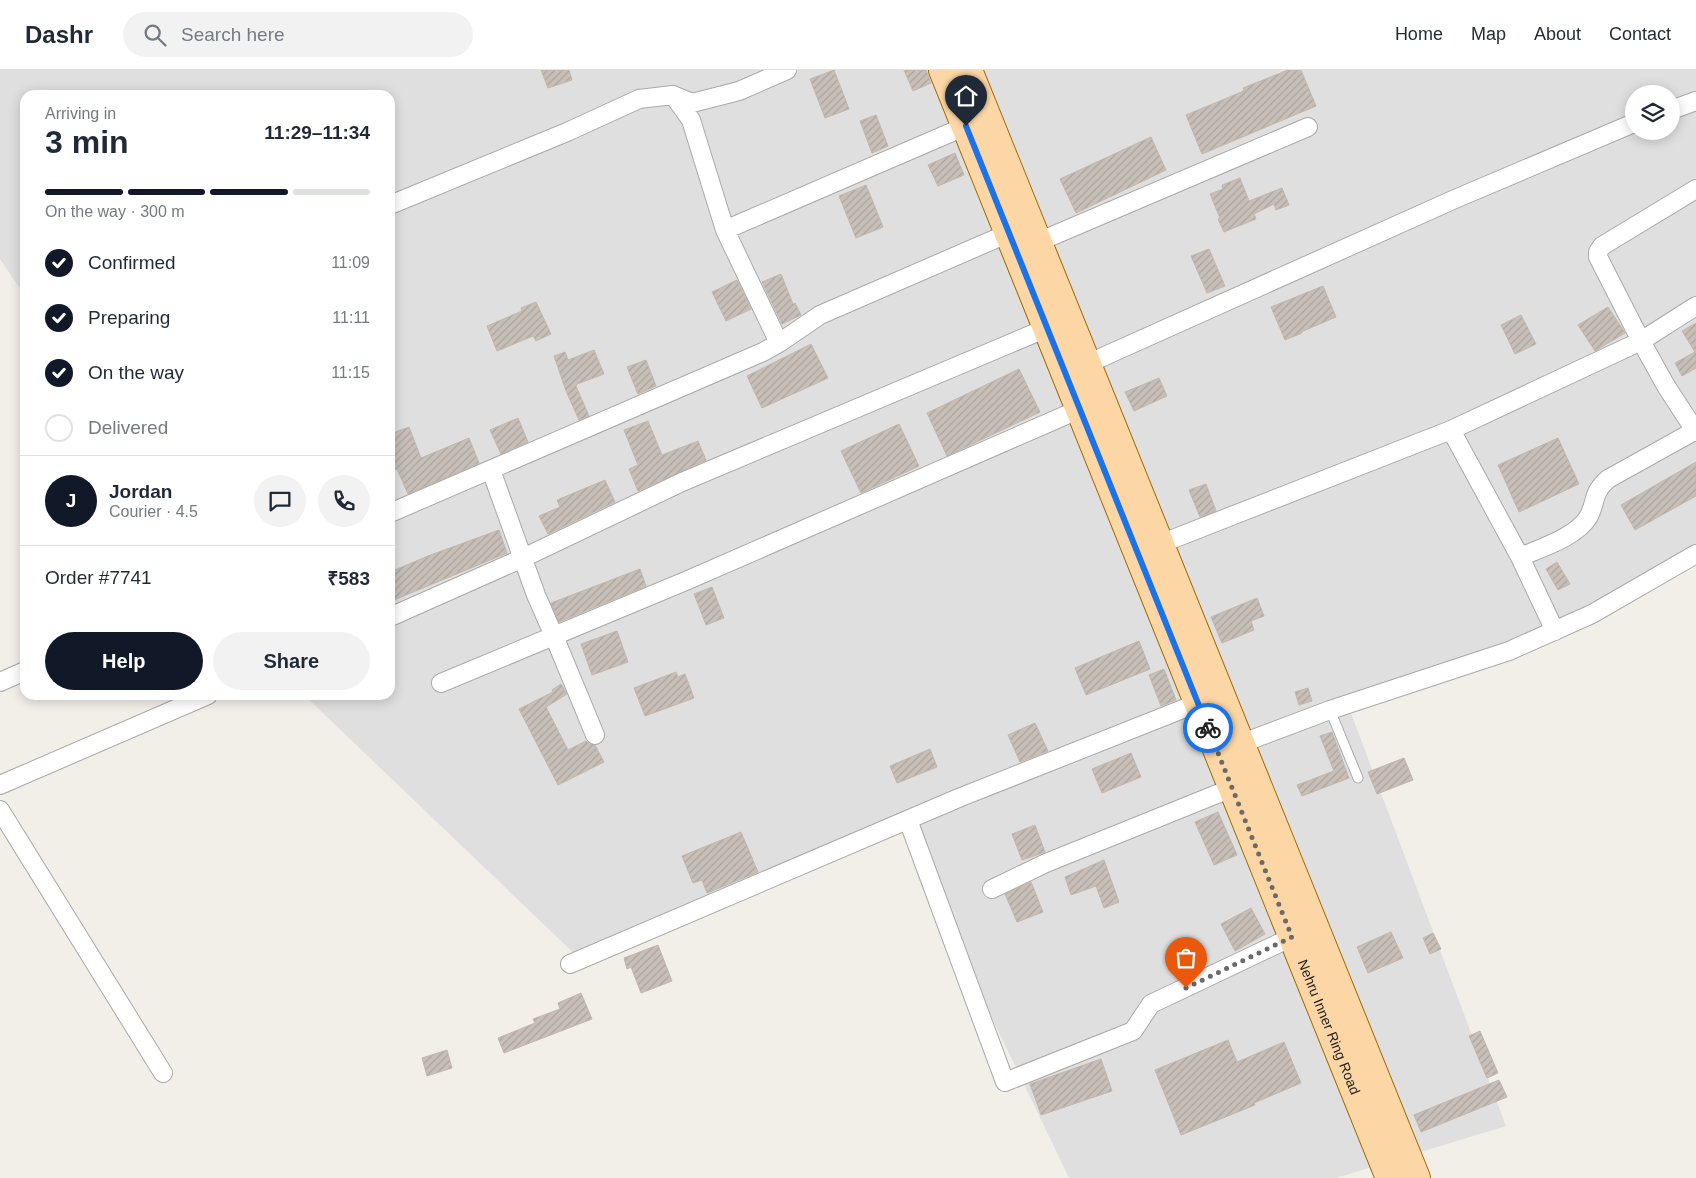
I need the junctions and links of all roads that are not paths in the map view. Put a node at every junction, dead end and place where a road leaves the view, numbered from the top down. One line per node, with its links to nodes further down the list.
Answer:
1 (787, 70): 4 (street)
2 (943, 70): 7 (main road, Nehru Inner Ring Road)
3 (968, 70): 14 (main road)
4 (673, 96): 11 (street); 12 (street)
5 (1696, 101): 6 (street)
6 (1680, 107)
7 (966, 126): 12 (street); 13 (main road, Nehru Inner Ring Road)
8 (1308, 127): 14 (street)
9 (1625, 127): 19 (street)
10 (1696, 190): 17 (street)
11 (395, 203)
12 (725, 230): 18 (street)
13 (1008, 233): 16 (main road, Nehru Inner Ring Road); 18 (street)
14 (1038, 242): 19 (main road)
15 (1696, 306): 17 (street)
16 (1047, 328): 20 (main road, Nehru Inner Ring Road); 27 (street)
17 (1641, 341): 21 (street); 22 (street)
18 (779, 343): 23 (street)
19 (1087, 364): 25 (main road)
20 (1080, 409): 31 (street); 36 (main road, Nehru Inner Ring Road)
21 (1450, 430): 25 (street); 28 (street)
22 (1696, 431): 28 (street)
23 (490, 470): 24 (street); 27 (street)
24 (395, 511)
25 (1160, 544): 39 (main road)
26 (1696, 554): 30 (street)
27 (523, 558): 29 (street); 31 (street)
28 (1520, 558): 30 (street)
29 (395, 615)
30 (1555, 630): 37 (street)
31 (554, 636): 34 (street); 38 (street)
32 (20, 673): 33 (street)
33 (0, 682)
34 (441, 683)
35 (196, 700): 41 (street)
36 (1198, 703): 42 (main road, Nehru Inner Ring Road); 44 (street)
37 (1330, 710): 39 (street); 40 (lane)
38 (595, 734)
39 (1240, 744): 50 (main road)
40 (1358, 778)
41 (0, 785)
42 (1232, 788): 45 (street); 46 (main road, Nehru Inner Ring Road)
43 (0, 810): 48 (street)
44 (908, 820): 46 (street); 47 (street)
45 (992, 889)
46 (1292, 937): 49 (main road, Nehru Inner Ring Road)
47 (570, 964)
48 (163, 1073)
49 (1390, 1178)
50 (1416, 1178)

